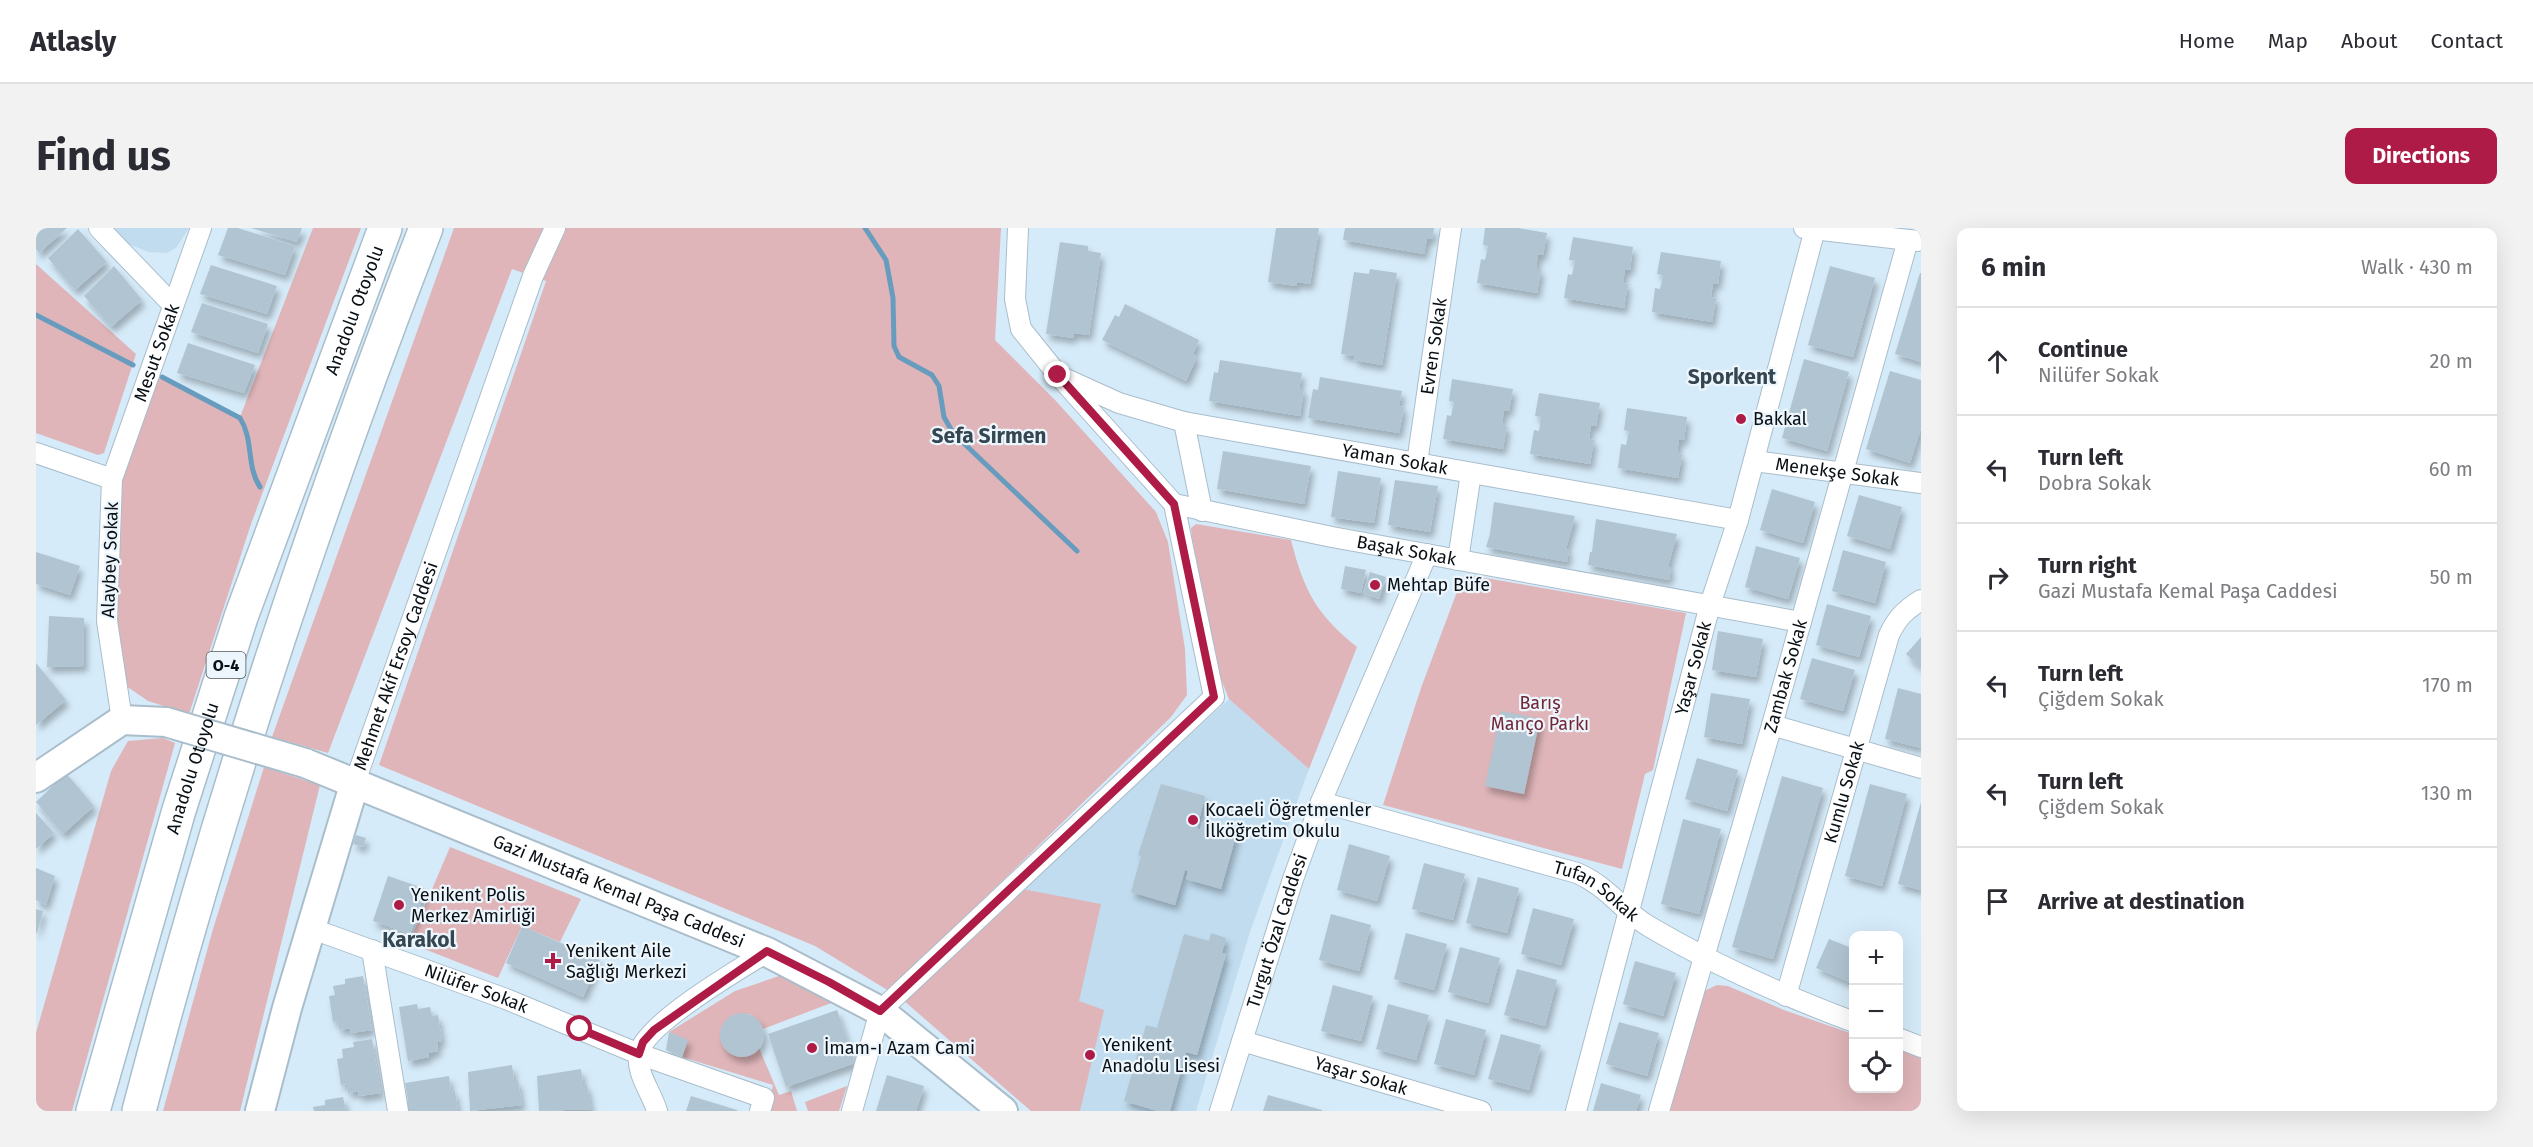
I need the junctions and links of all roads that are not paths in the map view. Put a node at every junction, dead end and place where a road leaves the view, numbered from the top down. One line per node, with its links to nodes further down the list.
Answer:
1 (99, 228): 10 (street)
2 (201, 228): 10 (street, Mesut Sokak)
3 (385, 228): 47 (highway, Anadolu Otoyolu / O-4)
4 (426, 228): 48 (highway, Anadolu Otoyolu / O-4)
5 (555, 228): 33 (street, Mehmet Akif Ersoy Caddesi)
6 (1018, 228): 11 (street)
7 (1451, 228): 15 (street, Evren Sokak)
8 (1809, 229): 9 (street); 14 (street, Yaşar Sokak)
9 (1914, 240): 16 (street, Zambak Sokak)
10 (173, 305): 18 (street, Mesut Sokak)
11 (1058, 375): 12 (street, Yaman Sokak); 20 (street)
12 (1184, 422): 15 (street, Yaman Sokak); 21 (street)
13 (36, 453): 18 (street, Alaybey Sokak)
14 (1754, 461): 16 (street, Menekşe Sokak); 22 (street, Yaşar Sokak)
15 (1417, 463): 17 (street, Yaman Sokak)
16 (1841, 472): 19 (street, Menekşe Sokak); 27 (street, Zambak Sokak)
17 (1471, 473): 22 (street, Yaman Sokak); 24 (street)
18 (112, 479): 28 (street, Alaybey Sokak)
19 (1921, 483)
20 (1174, 504): 21 (street, Başak Sokak); 41 (street)
21 (1202, 511): 23 (street, Başak Sokak)
22 (1738, 520): 26 (street, Yaşar Sokak)
23 (1427, 554): 24 (street, Başak Sokak); 34 (street, Turgut Özal Caddesi)
24 (1458, 560): 26 (street, Başak Sokak)
25 (1921, 600): 30 (street, Kumlu Sokak)
26 (1710, 604): 27 (street, Başak Sokak); 35 (street, Yaşar Sokak)
27 (1800, 622): 29 (street, Zambak Sokak)
28 (122, 720): 32 (street); 33 (street, Gazi Mustafa Kemal Paşa Caddesi, bridge)
29 (1772, 725): 30 (street); 39 (street, Zambak Sokak)
30 (1856, 749): 31 (street); 40 (street, Kumlu Sokak)
31 (1921, 768)
32 (36, 778)
33 (356, 782): 36 (street, Mehmet Akif Ersoy Caddesi); 38 (street, Gazi Mustafa Kemal Paşa Caddesi)
34 (1321, 802): 35 (street, Tufan Sokak); 44 (street, Turgut Özal Caddesi)
35 (1629, 912): 39 (street, Tufan Sokak); 57 (street, Yaşar Sokak)
36 (310, 928): 37 (street, Nilüfer Sokak); 49 (street, Mehmet Akif Ersoy Caddesi)
37 (372, 950): 46 (street, Nilüfer Sokak); 50 (street)
38 (767, 951): 41 (street, Gazi Mustafa Kemal Paşa Caddesi); 46 (street)
39 (1703, 956): 40 (street, Tufan Sokak); 58 (street, Zambak Sokak)
40 (1786, 996): 42 (street, Tufan Sokak)
41 (880, 1011): 53 (street); 54 (street, Gazi Mustafa Kemal Paşa Caddesi)
42 (1849, 1020)
43 (1901, 1039): 45 (street)
44 (1242, 1041): 55 (street, Turgut Özal Caddesi); 56 (street, Yaşar Sokak)
45 (1921, 1047)
46 (639, 1054): 51 (street); 52 (street, Nilüfer Sokak)
47 (93, 1111)
48 (139, 1111)
49 (260, 1111)
50 (398, 1111)
51 (657, 1111)
52 (760, 1111)
53 (852, 1111)
54 (1003, 1111)
55 (1220, 1111)
56 (1481, 1111)
57 (1576, 1111)
58 (1659, 1111)

